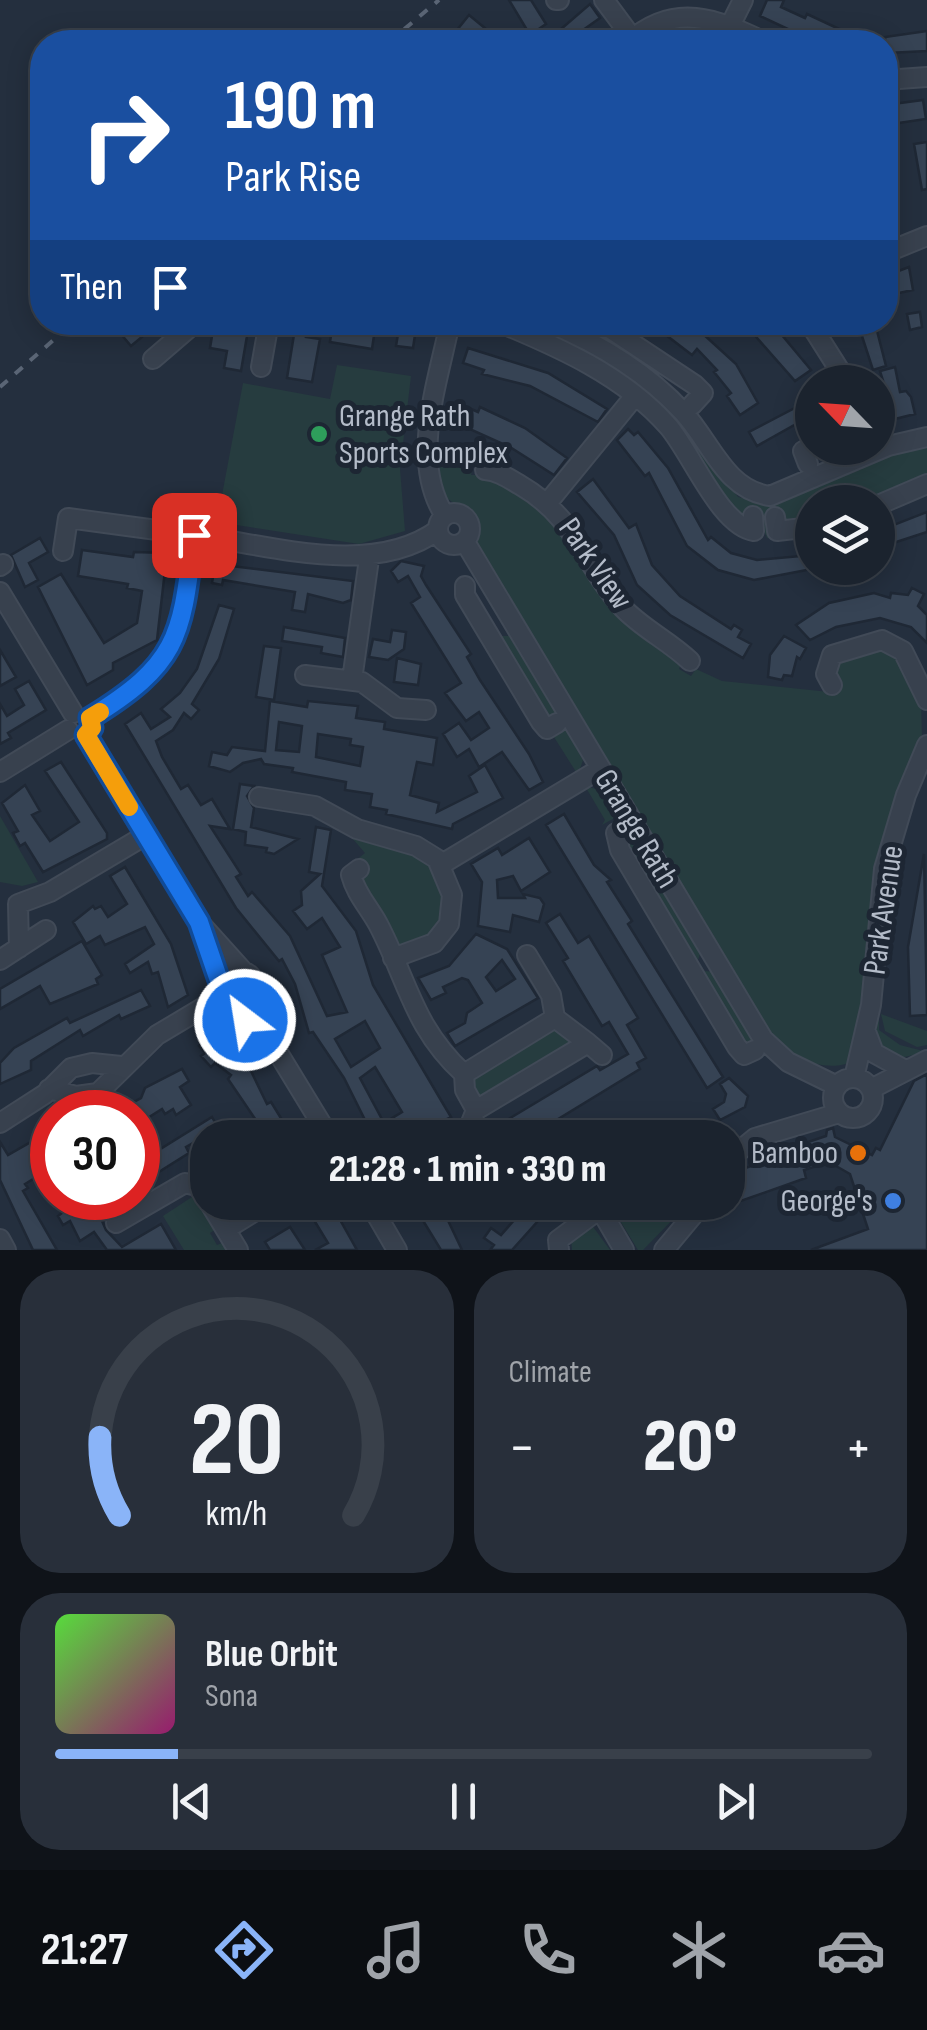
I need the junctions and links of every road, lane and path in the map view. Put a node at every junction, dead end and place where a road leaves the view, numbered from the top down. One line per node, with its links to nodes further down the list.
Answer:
1 (604, 0): 4 (street)
2 (743, 0): 3 (street)
3 (730, 26): 5 (street); 6 (street)
4 (624, 30)
5 (647, 30)
6 (739, 30)
7 (927, 77): 8 (street)
8 (898, 79)
9 (927, 236): 10 (street)
10 (898, 245)
11 (181, 335): 20 (street)
12 (267, 335): 22 (street)
13 (448, 335): 35 (street)
14 (528, 335): 23 (street)
15 (574, 335): 19 (street)
16 (604, 335): 19 (street)
17 (619, 335): 24 (street)
18 (817, 335): 21 (street)
19 (602, 348): 24 (street)
20 (153, 359)
21 (836, 365)
22 (261, 367)
23 (634, 397): 25 (street); 32 (street, Park View)
24 (688, 409): 25 (street); 28 (street)
25 (669, 427): 33 (street)
26 (927, 437): 27 (street)
27 (895, 438)
28 (830, 465)
29 (485, 470): 32 (street, Park View)
30 (927, 484): 31 (street)
31 (895, 497)
32 (549, 501): 45 (street, Park View)
33 (753, 516)
34 (775, 518): 36 (street)
35 (442, 523): 38 (street); 38 (street); 40 (street)
36 (795, 529)
37 (194, 535): 39 (street); 40 (street); 51 (street)
38 (465, 542): 43 (street, Grange Rath)
39 (63, 551)
40 (370, 559): 47 (street)
41 (465, 586): 44 (street)
42 (0, 592): 51 (street)
43 (512, 622): 44 (street); 54 (street, Grange Rath)
44 (488, 636): 52 (street)
45 (690, 661)
46 (305, 675): 47 (street)
47 (352, 680): 50 (street)
48 (832, 685): 49 (street)
49 (927, 700)
50 (426, 710)
51 (79, 724): 55 (street); 58 (street)
52 (552, 726)
53 (927, 745): 73 (street, Park Avenue)
54 (600, 769): 59 (street); 67 (street, Grange Rath)
55 (0, 772)
56 (259, 797): 59 (street)
57 (616, 833): 69 (street)
58 (146, 835): 61 (street); 62 (street)
59 (442, 864): 66 (street)
60 (358, 869): 66 (street)
61 (9, 901): 64 (street)
62 (199, 922): 70 (street); 71 (street)
63 (46, 930): 64 (street)
64 (19, 948): 68 (street)
65 (527, 954): 72 (street)
66 (393, 958): 79 (street)
67 (714, 958): 69 (street); 80 (street, Grange Rath)
68 (0, 960)
69 (692, 970): 75 (street)
70 (249, 979): 71 (street); 71 (street); 74 (street)
71 (227, 994): 74 (street); 77 (street)
72 (555, 1018): 79 (street); 79 (street)
73 (866, 1032): 78 (street); 80 (street, Park Avenue)
74 (276, 1051): 84 (street)
75 (749, 1052)
76 (927, 1060): 78 (street)
77 (121, 1066): 81 (street); 81 (street)
78 (905, 1070): 82 (street)
79 (464, 1074)
80 (846, 1082): 82 (street, Grange Rath); 83 (street)
81 (49, 1088): 85 (street)
82 (872, 1089): 83 (street)
83 (839, 1113): 86 (street)
84 (319, 1120)
85 (0, 1123)
86 (745, 1146)
87 (190, 1185): 94 (street)
88 (220, 1220): 95 (street)
89 (241, 1220): 95 (street)
90 (380, 1220): 99 (street)
91 (581, 1220): 100 (street)
92 (610, 1220): 101 (street)
93 (689, 1220): 102 (street)
94 (116, 1223)
95 (226, 1229): 98 (street)
96 (0, 1239): 97 (street)
97 (6, 1250)
98 (238, 1250)
99 (398, 1250)
100 (559, 1250)
101 (624, 1250)
102 (664, 1250)

